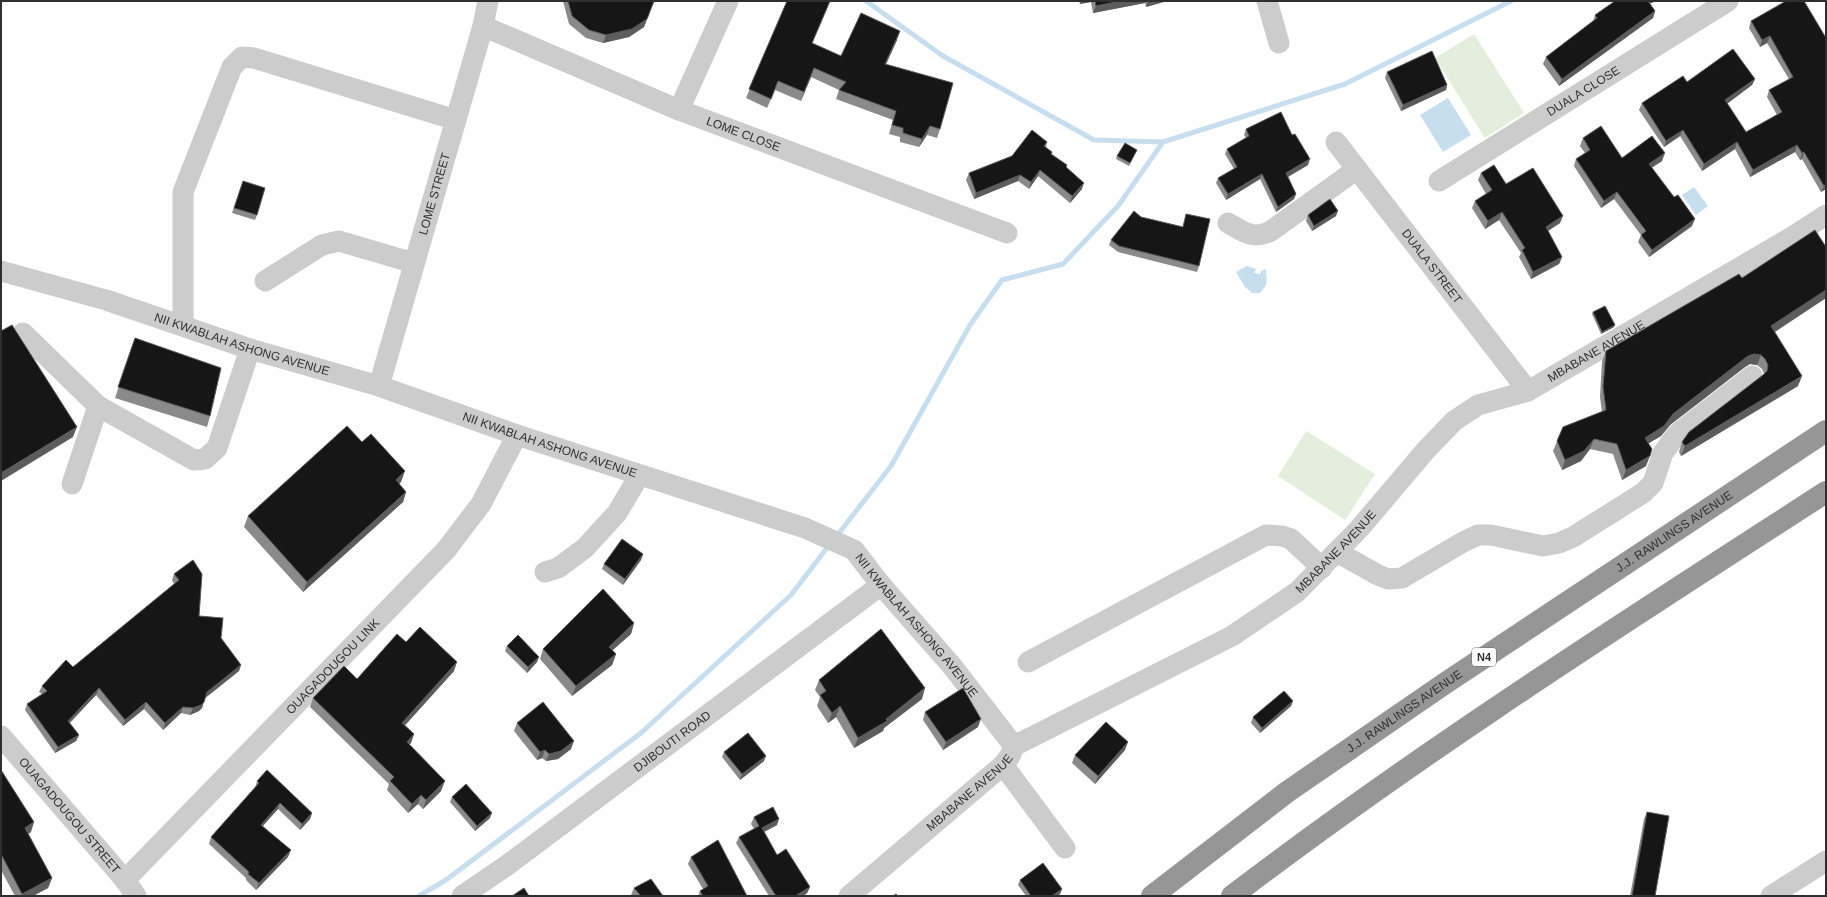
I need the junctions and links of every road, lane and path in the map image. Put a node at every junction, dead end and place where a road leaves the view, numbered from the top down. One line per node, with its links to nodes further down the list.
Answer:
1 (488, 1): 5 (street, LOME STREET)
2 (728, 1): 7 (street)
3 (1268, 1): 6 (street)
4 (1728, 1): 11 (street, DUALA CLOSE)
5 (483, 26): 7 (street, LOME CLOSE); 8 (street, LOME STREET)
6 (1279, 43)
7 (679, 110): 14 (street, LOME CLOSE)
8 (456, 120): 15 (street, LOME STREET); 18 (street)
9 (1336, 142): 10 (street, DUALA STREET)
10 (1357, 169): 13 (street); 23 (street, DUALA STREET)
11 (1439, 181)
12 (1826, 215): 23 (street, MBABANE AVENUE)
13 (1228, 223)
14 (1007, 233)
15 (414, 263): 17 (street); 22 (street, LOME STREET)
16 (1, 271): 18 (street, NII KWABLAH ASHONG AVENUE)
17 (265, 281)
18 (183, 325): 20 (street, NII KWABLAH ASHONG AVENUE)
19 (23, 333): 24 (street)
20 (250, 348): 22 (street, NII KWABLAH ASHONG AVENUE); 24 (street)
21 (1752, 376): 30 (street)
22 (379, 386): 26 (street, NII KWABLAH ASHONG AVENUE)
23 (1528, 391): 30 (street, MBABANE AVENUE)
24 (98, 406): 28 (street)
25 (1826, 431): 43 (highway, J.J. RAWLINGS AVENUE / N4)
26 (517, 435): 27 (street, NII KWABLAH ASHONG AVENUE); 40 (street, OUAGADOUGOU LINK)
27 (639, 476): 32 (street); 33 (street, NII KWABLAH ASHONG AVENUE)
28 (72, 484)
29 (1826, 492): 44 (highway)
30 (1337, 552): 31 (street, MBABANE AVENUE)
31 (1322, 568): 34 (street); 36 (street, MBABANE AVENUE)
32 (544, 572)
33 (881, 585): 36 (street, NII KWABLAH ASHONG AVENUE); 41 (street, DJIBOUTI ROAD)
34 (1028, 662)
35 (1, 736): 40 (street, OUAGADOUGOU STREET)
36 (1014, 746): 37 (street, MBABANE AVENUE)
37 (1003, 765): 38 (street); 42 (street, MBABANE AVENUE)
38 (1065, 848)
39 (1826, 861): 45 (street)
40 (131, 888)
41 (462, 896)
42 (849, 896)
43 (1152, 896)
44 (1232, 896)
45 (1771, 896)

